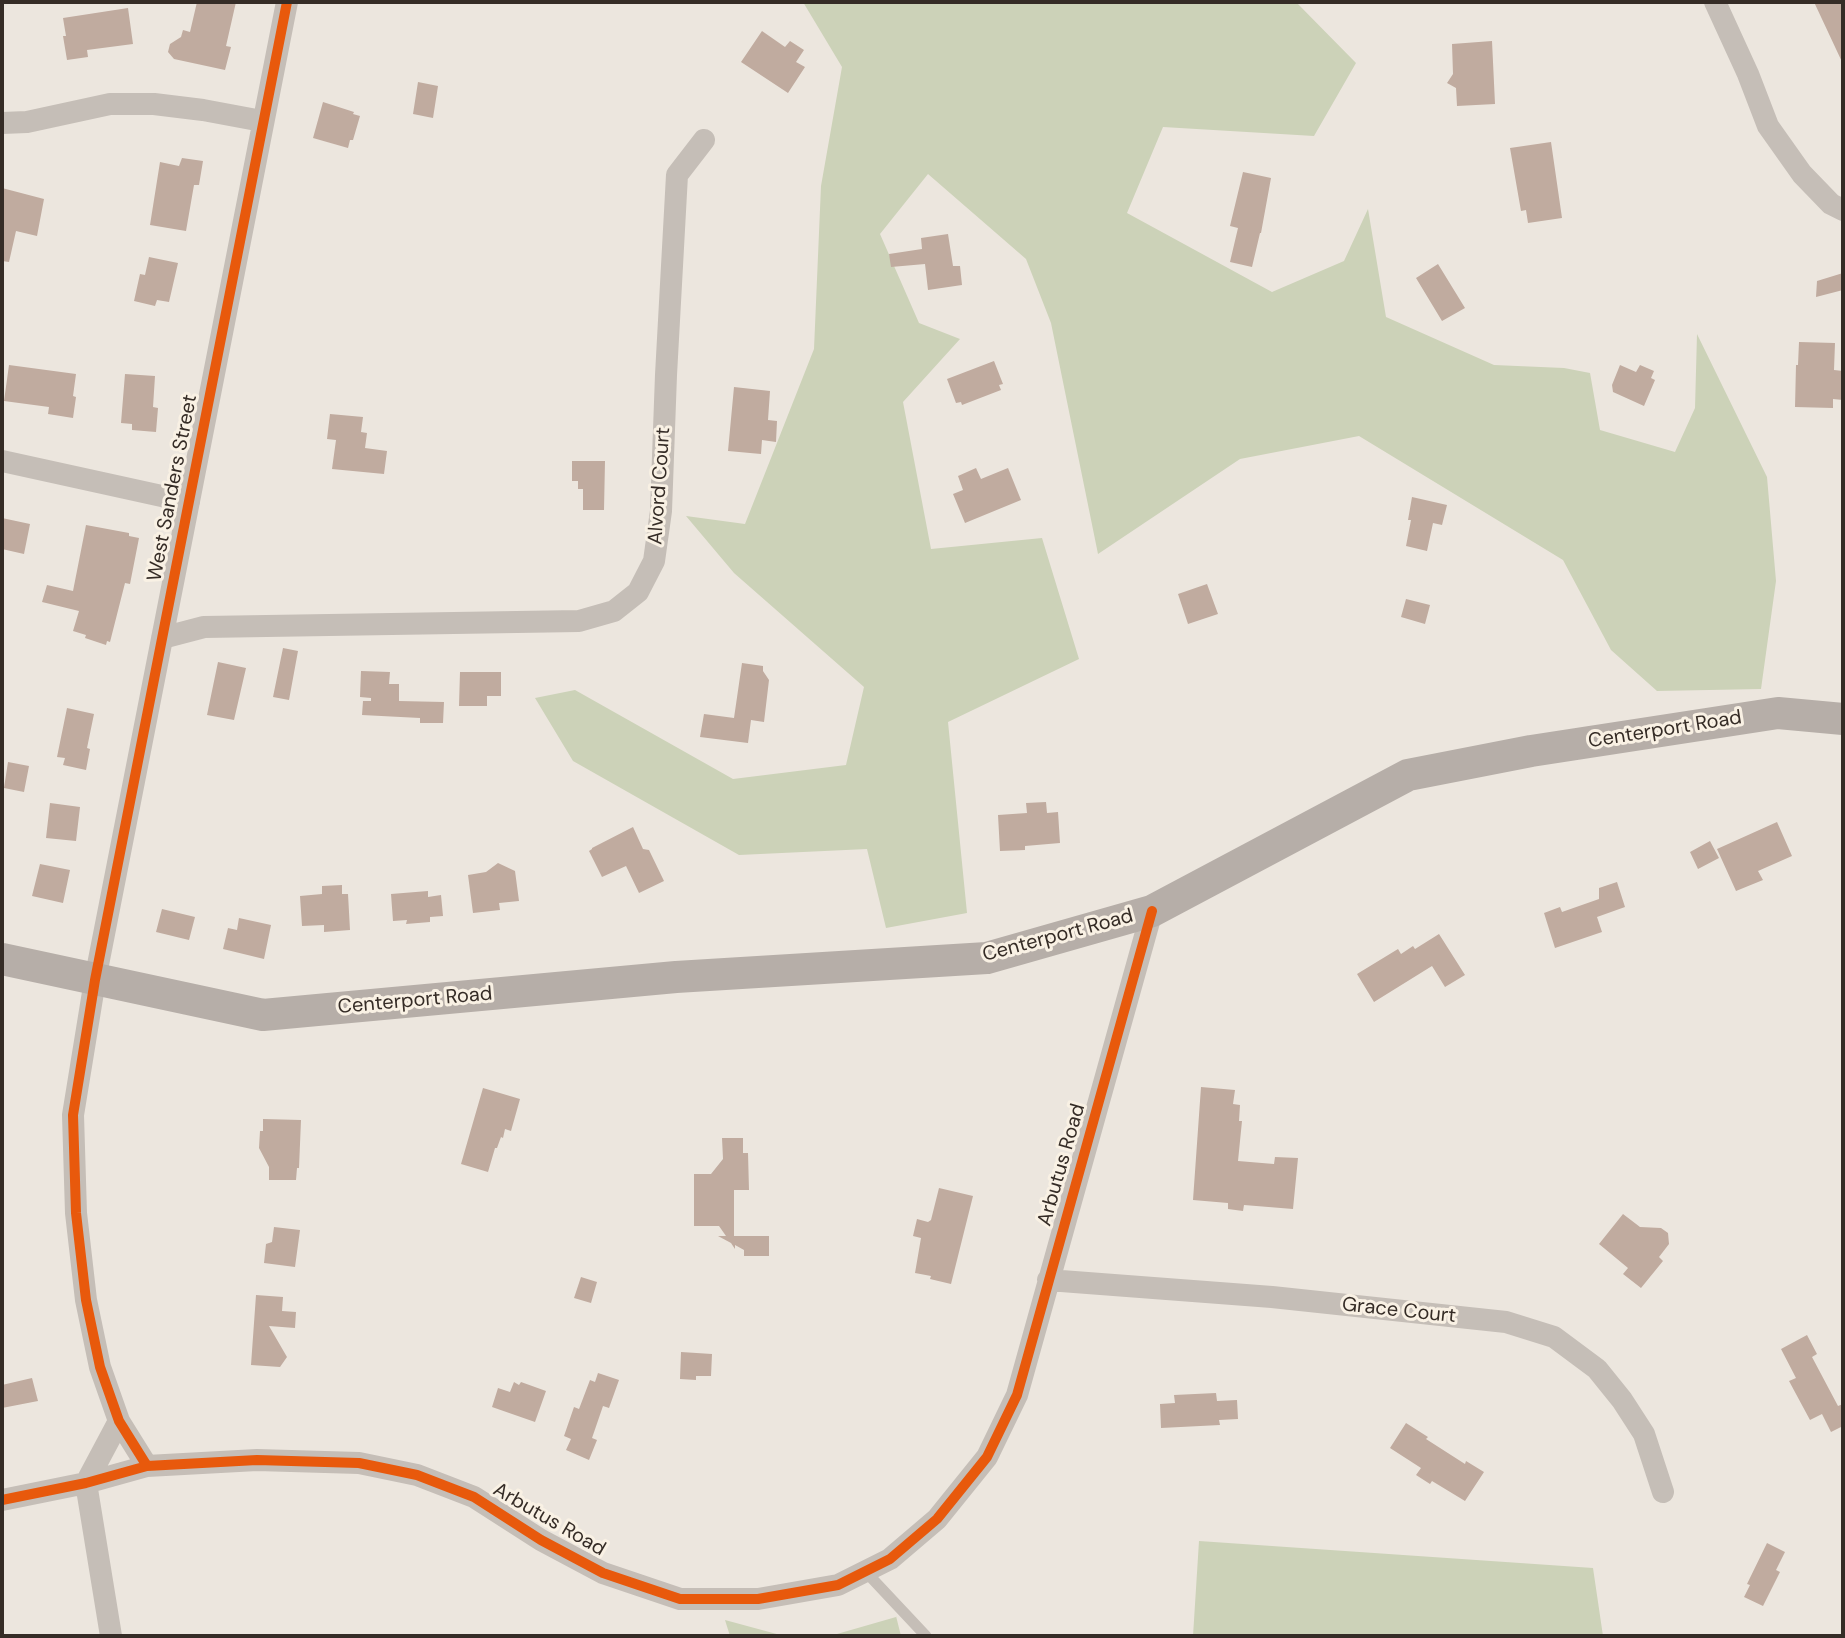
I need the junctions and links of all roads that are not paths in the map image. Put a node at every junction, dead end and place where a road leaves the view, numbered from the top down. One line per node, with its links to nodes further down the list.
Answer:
1 (287, 2): 3 (street, West Sanders Street)
2 (1715, 2): 6 (street)
3 (262, 121): 4 (street); 8 (street, West Sanders Street)
4 (2, 123)
5 (704, 140): 9 (street, Alvord Court)
6 (1843, 210)
7 (2, 461): 8 (street)
8 (189, 502): 9 (street, West Sanders Street)
9 (162, 638): 13 (street, West Sanders Street)
10 (1843, 719): 11 (main road, Centerport Road)
11 (1152, 911): 13 (main road, Centerport Road); 14 (street, Arbutus Road)
12 (2, 959): 13 (main road, Centerport Road)
13 (95, 980): 15 (street, West Sanders Street)
14 (1048, 1280): 18 (street, Grace Court); 20 (street, Arbutus Road)
15 (119, 1421): 16 (street, West Sanders Street); 17 (street)
16 (147, 1466): 17 (street, Arbutus Road); 20 (street, Arbutus Road)
17 (86, 1483): 19 (street, Arbutus Road); 21 (street)
18 (1663, 1492)
19 (2, 1500)
20 (865, 1571): 22 (lane)
21 (111, 1636)
22 (926, 1636)

